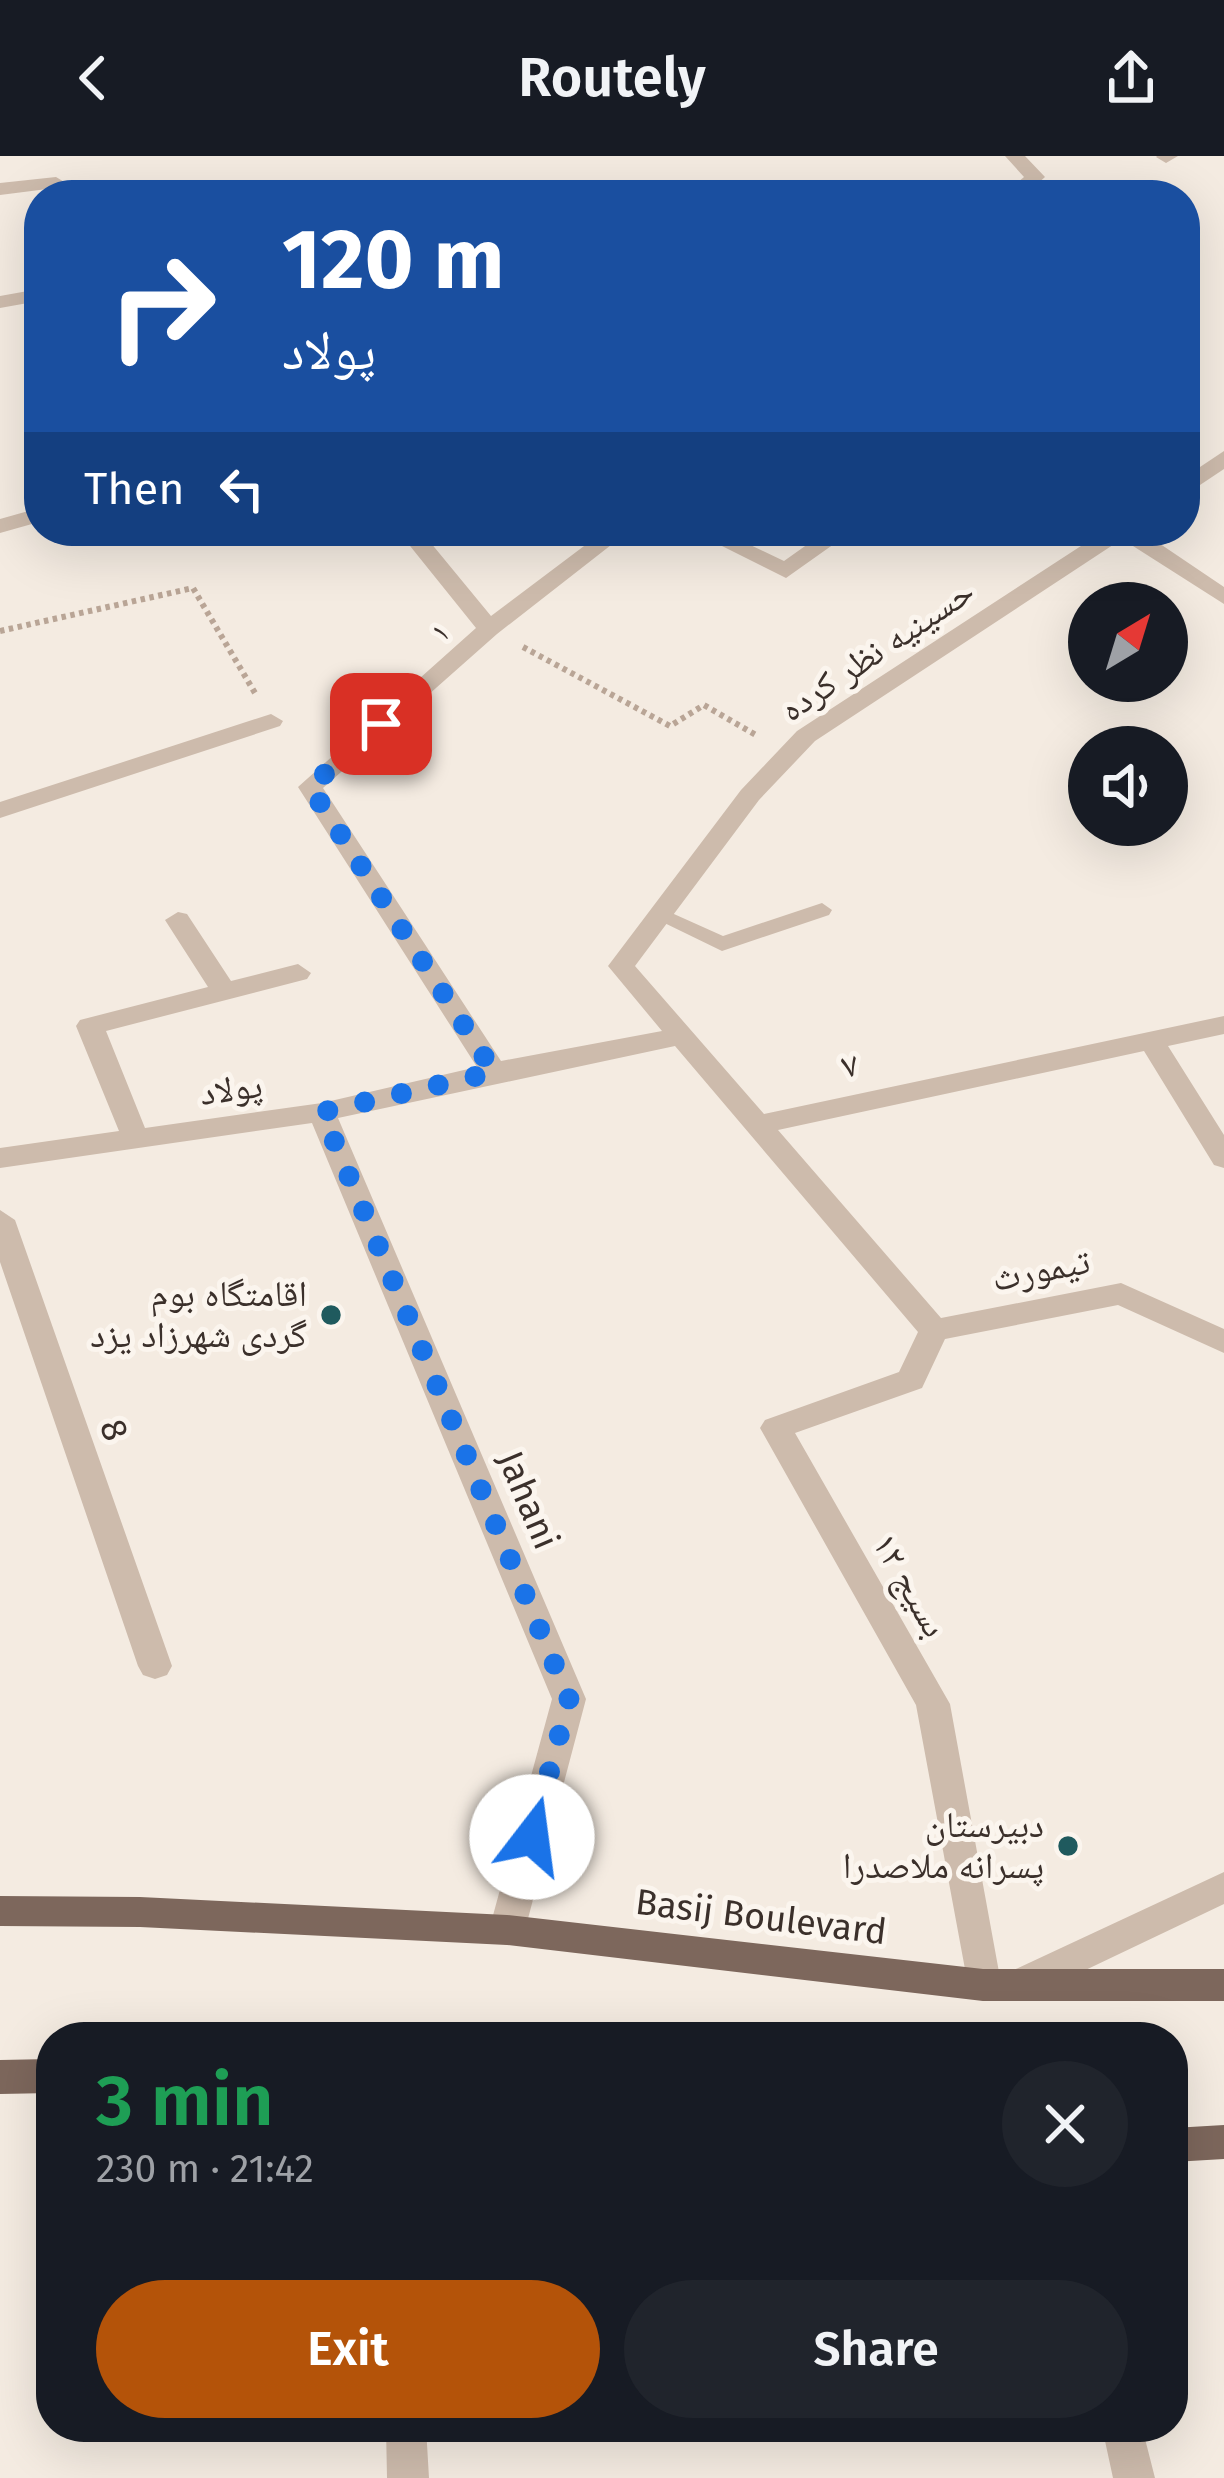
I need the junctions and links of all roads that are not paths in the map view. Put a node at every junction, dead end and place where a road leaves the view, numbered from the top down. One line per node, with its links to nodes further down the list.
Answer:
1 (1014, 156): 2 (street)
2 (1031, 180)
3 (1224, 458): 4 (street)
4 (1200, 476)
5 (422, 546): 14 (street)
6 (590, 546): 12 (street)
7 (599, 546): 12 (street, ۱)
8 (734, 546): 9 (street)
9 (820, 546)
10 (1099, 546): 18 (street, حسینیه نظر کرده)
11 (1145, 546): 13 (street)
12 (595, 549): 14 (street, ۱)
13 (1224, 597)
14 (488, 629): 25 (street, ۱)
15 (272, 721): 16 (street)
16 (0, 810)
17 (822, 910): 18 (lane)
18 (658, 915): 23 (street, حسینیه نظر کرده)
19 (178, 920): 21 (street)
20 (298, 973): 21 (street)
21 (224, 992): 28 (street)
22 (1224, 1025): 24 (street, ۷)
23 (681, 1036): 25 (street, پولاد); 27 (street)
24 (1152, 1042): 27 (street, ۷); 29 (street)
25 (494, 1072): 26 (street, پولاد)
26 (322, 1112): 28 (street, پولاد); 37 (street, Jahani)
27 (758, 1125): 32 (street)
28 (136, 1139): 30 (street, پولاد)
29 (1224, 1157)
30 (0, 1158)
31 (0, 1220): 34 (street, 8)
32 (934, 1330): 33 (street, تیمورث); 39 (street, بسیج ۱۲)
33 (1224, 1342)
34 (155, 1666)
35 (1224, 1887): 39 (street)
36 (0, 1911): 37 (main road, Basij Boulevard)
37 (507, 1930): 39 (main road, Basij Boulevard)
38 (1224, 1985): 39 (main road, Basij Boulevard)
39 (1000, 1986)
40 (36, 2076): 41 (main road)
41 (0, 2077)
42 (1224, 2142): 43 (main road)
43 (1188, 2144)
44 (407, 2442): 46 (street)
45 (1126, 2442): 47 (street)
46 (408, 2478)
47 (1134, 2478)

